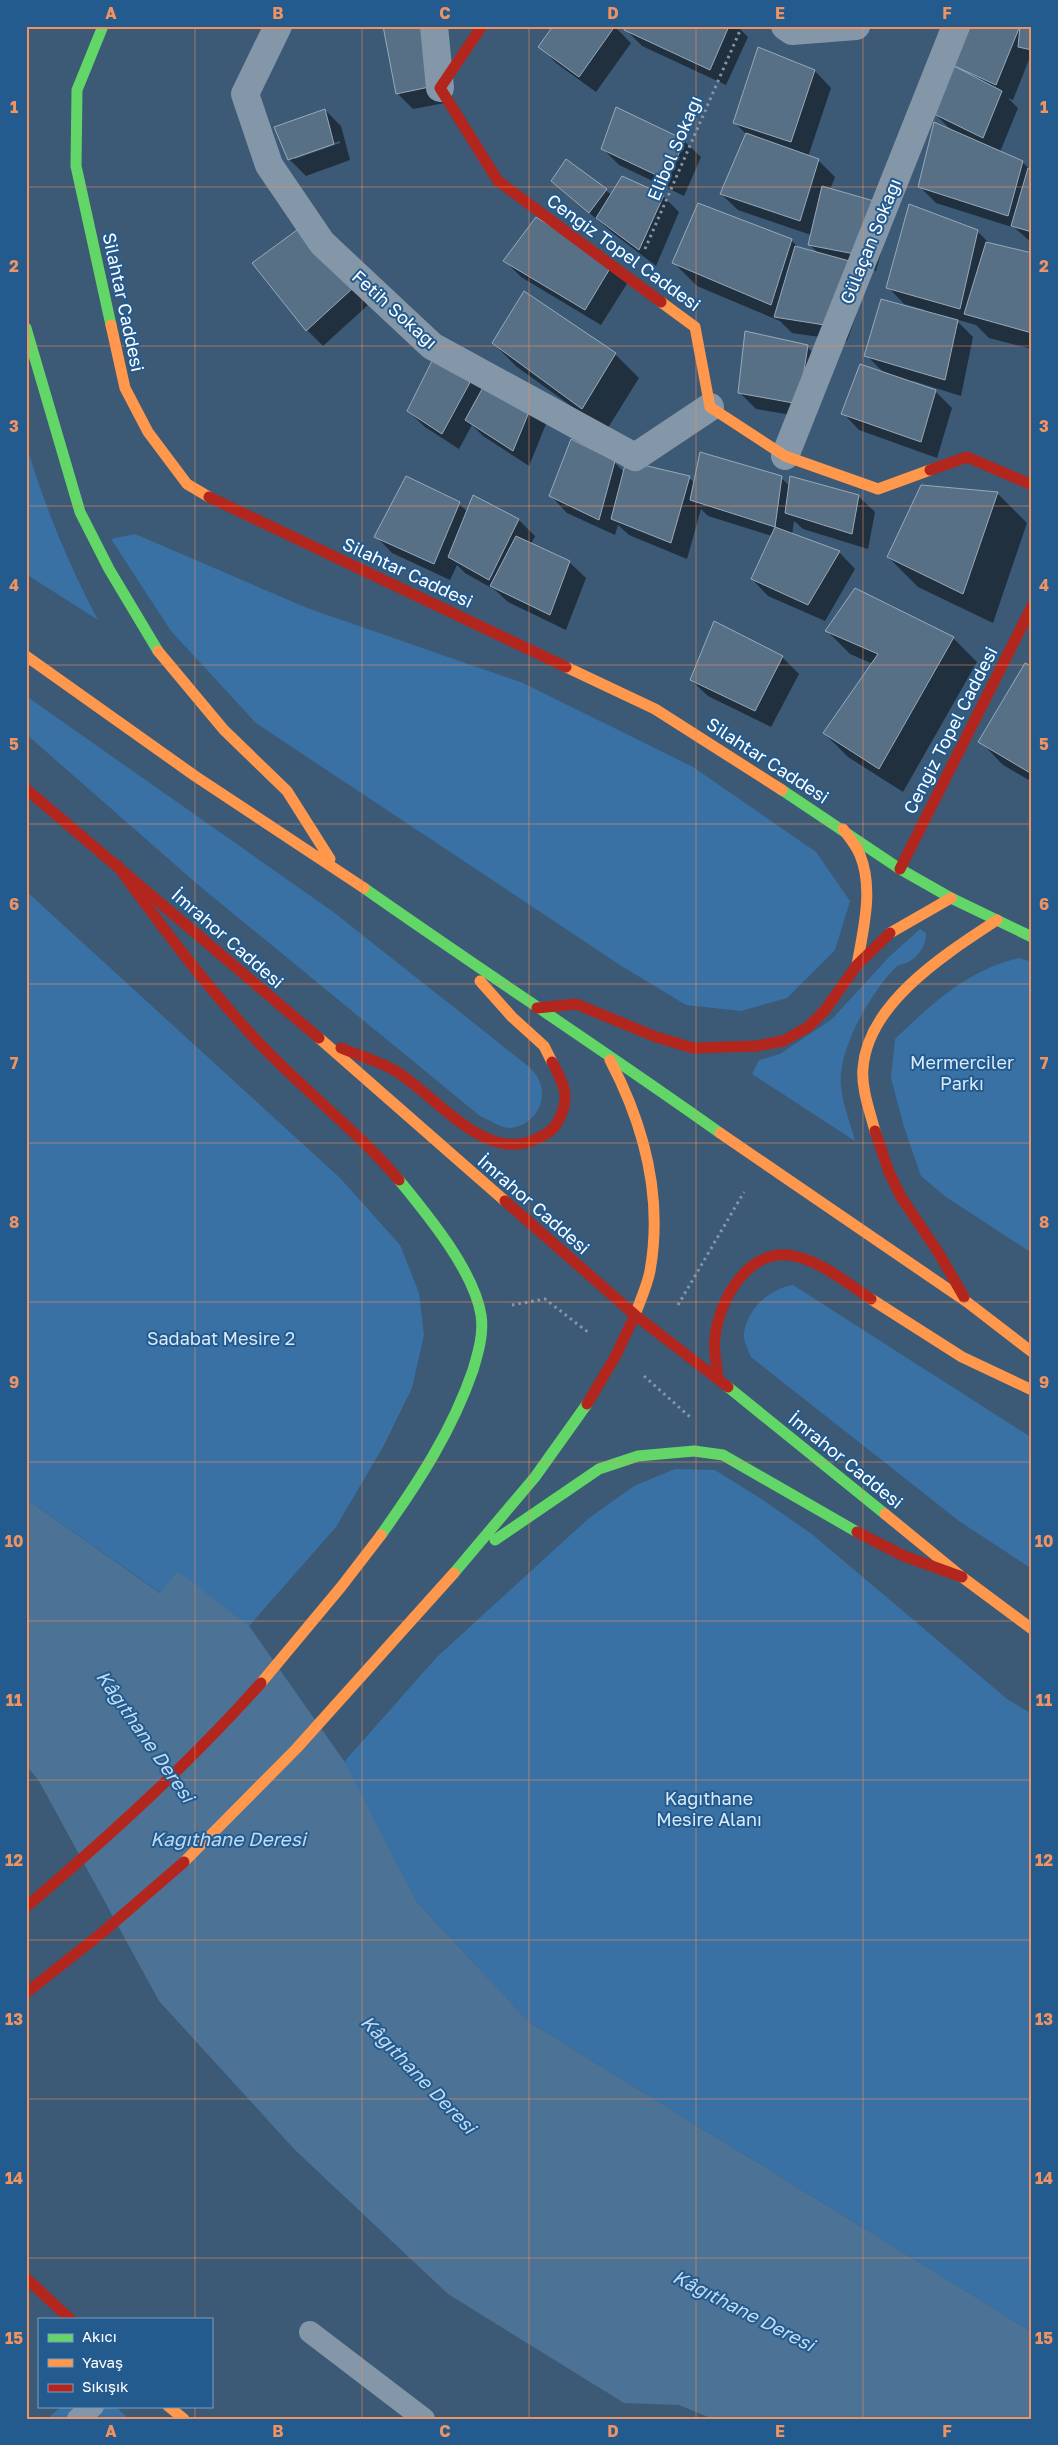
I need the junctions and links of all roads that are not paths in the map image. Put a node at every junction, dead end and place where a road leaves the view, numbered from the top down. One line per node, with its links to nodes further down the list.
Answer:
1 (103, 26): 16 (main road, Silahtar Caddesi)
2 (434, 26): 8 (street)
3 (482, 26): 8 (main road)
4 (785, 26): 5 (street)
5 (856, 26)
6 (956, 26): 11 (street, Gülaçan Sokağı)
7 (270, 29): 10 (street, Fetih Sokağı)
8 (440, 88): 10 (main road, Cengiz Topel Caddesi)
9 (26, 328): 18 (main road)
10 (710, 407): 11 (main road)
11 (785, 456): 12 (main road)
12 (1032, 486)
13 (1032, 606): 19 (main road, Cengiz Topel Caddesi)
14 (26, 656): 18 (main road)
15 (26, 789): 17 (main road, İmrahor Caddesi)
16 (843, 829): 19 (main road, Silahtar Caddesi); 24 (main road)
17 (116, 865): 26 (main road, İmrahor Caddesi); 36 (main road)
18 (334, 866): 23 (main road)
19 (900, 869): 20 (main road, Silahtar Caddesi)
20 (951, 898): 21 (main road, Silahtar Caddesi); 24 (main road)
21 (997, 920): 22 (main road, Silahtar Caddesi); 28 (main road)
22 (1032, 937)
23 (454, 951): 25 (main road); 26 (main road)
24 (857, 965): 25 (main road)
25 (537, 1008): 27 (main road)
26 (319, 1038): 29 (main road, İmrahor Caddesi)
27 (606, 1052): 28 (main road); 29 (main road)
28 (967, 1302): 30 (main road)
29 (635, 1315): 31 (main road, İmrahor Caddesi); 33 (main road)
30 (1032, 1352)
31 (718, 1379): 32 (main road); 34 (main road, İmrahor Caddesi)
32 (1032, 1390)
33 (466, 1561): 34 (main road); 37 (main road)
34 (962, 1577): 35 (main road, İmrahor Caddesi)
35 (1032, 1629)
36 (26, 1907)
37 (26, 1993)
38 (26, 2278): 39 (main road)
39 (69, 2318)
40 (310, 2332): 45 (lane)
41 (92, 2408): 43 (lane)
42 (170, 2408): 44 (main road)
43 (78, 2419)
44 (184, 2419)
45 (424, 2419)

